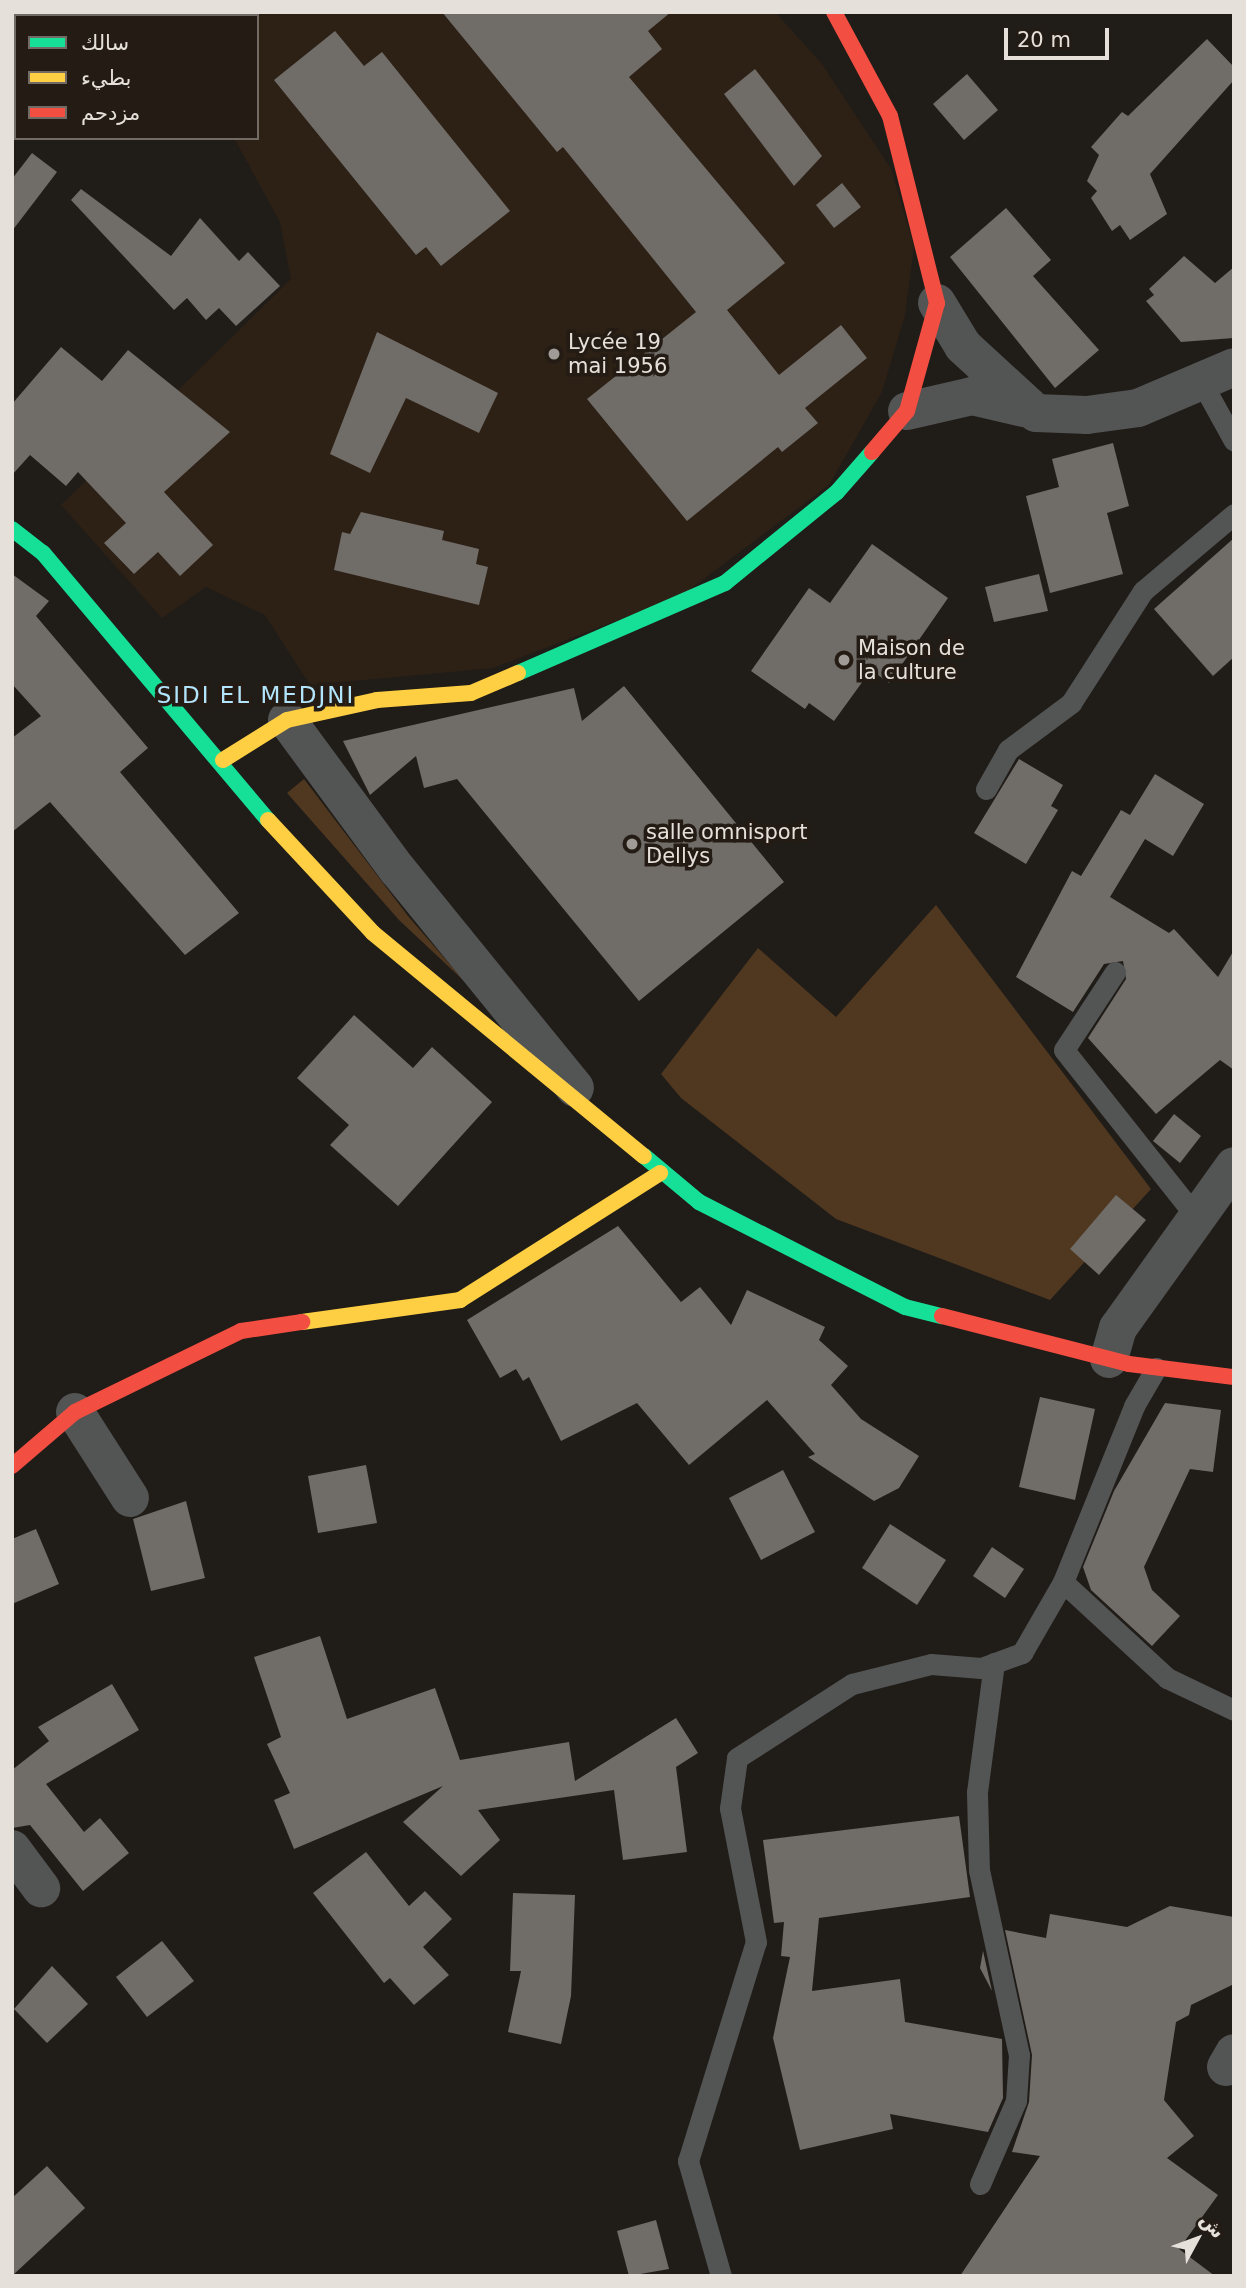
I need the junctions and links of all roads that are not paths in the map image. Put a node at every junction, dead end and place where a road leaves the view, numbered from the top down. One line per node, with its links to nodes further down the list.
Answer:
1 (834, 12): 2 (street)
2 (937, 303): 4 (street); 5 (street)
3 (1218, 375): 5 (street); 6 (lane)
4 (907, 411): 5 (street); 9 (street)
5 (1036, 413)
6 (1234, 441)
7 (1234, 514): 11 (lane)
8 (12, 529): 10 (street)
9 (287, 720): 10 (street); 13 (street)
10 (223, 760): 13 (street)
11 (986, 789)
12 (1115, 972): 16 (lane)
13 (617, 1140): 15 (street)
14 (1234, 1166): 16 (street)
15 (660, 1173): 17 (street); 20 (street)
16 (1197, 1217): 17 (street)
17 (1109, 1359): 18 (street)
18 (1156, 1368): 19 (street); 23 (lane)
19 (1234, 1377)
20 (75, 1412): 21 (street); 22 (street)
21 (12, 1466)
22 (130, 1498)
23 (1063, 1582): 24 (lane); 25 (lane)
24 (994, 1663): 28 (lane); 29 (lane)
25 (1234, 1710)
26 (12, 1849): 27 (street)
27 (41, 1888)
28 (980, 2184)
29 (721, 2276)

